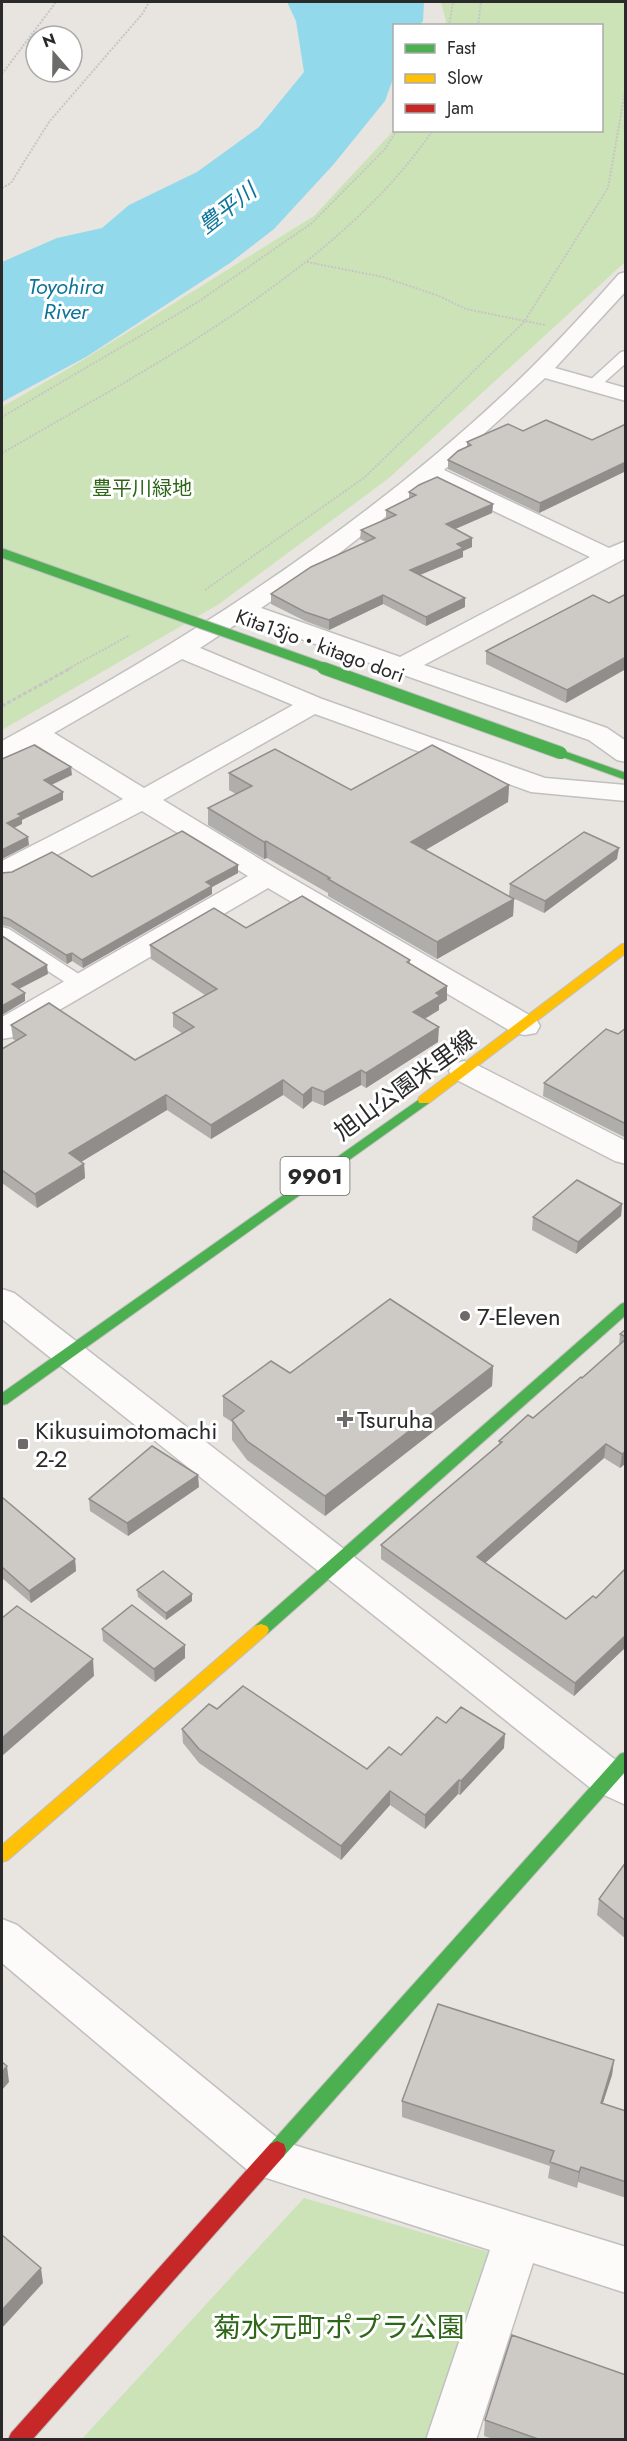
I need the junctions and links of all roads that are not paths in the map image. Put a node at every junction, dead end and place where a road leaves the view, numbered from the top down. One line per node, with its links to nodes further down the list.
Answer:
1 (626, 278): 2 (street)
2 (601, 306): 3 (street); 5 (street)
3 (626, 314)
4 (626, 356): 6 (lane)
5 (540, 370): 6 (street); 8 (street)
6 (593, 385): 7 (street)
7 (626, 395)
8 (430, 472): 10 (street); 11 (street)
9 (2, 553): 18 (street, Kita13jo・kitago dori, bridge)
10 (617, 553): 13 (street)
11 (243, 610): 12 (street); 13 (street)
12 (180, 649): 14 (street); 15 (street)
13 (402, 666): 17 (street)
14 (313, 704): 19 (street); 20 (street)
15 (35, 733): 16 (street); 20 (street)
16 (2, 751)
17 (626, 754)
18 (626, 777)
19 (626, 793)
20 (144, 799): 21 (street); 22 (street)
21 (2, 872)
22 (268, 876): 25 (street); 26 (street)
23 (2, 933): 25 (lane)
24 (626, 947): 26 (street, 旭山公園米里線 / 9901)
25 (81, 984): 27 (street)
26 (525, 1026): 28 (street, 旭山公園米里線 / 9901)
27 (2, 1030)
28 (464, 1071): 29 (street); 32 (street, 旭山公園米里線 / 9901)
29 (626, 1154)
30 (2, 1301): 32 (street)
31 (626, 1307): 34 (street)
32 (68, 1353): 33 (street, 旭山公園米里線 / 9901); 34 (street)
33 (2, 1400)
34 (336, 1565): 35 (street); 36 (street)
35 (619, 1775): 38 (street)
36 (2, 1854)
37 (2, 1938): 38 (street)
38 (267, 2158): 39 (street); 41 (street)
39 (519, 2235): 40 (street); 42 (street)
40 (626, 2270)
41 (18, 2439)
42 (451, 2439)

